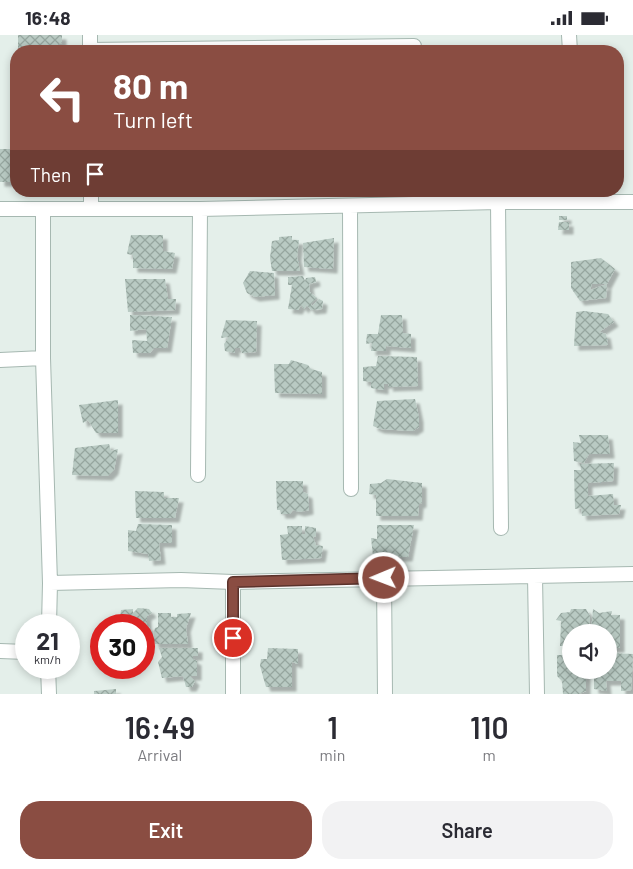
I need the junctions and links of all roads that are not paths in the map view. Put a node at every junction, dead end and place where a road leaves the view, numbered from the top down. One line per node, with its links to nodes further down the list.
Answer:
1 (414, 44): 2 (street)
2 (368, 45)
3 (91, 197): 10 (street)
4 (418, 197): 9 (street)
5 (573, 197): 6 (street); 7 (street)
6 (633, 202)
7 (498, 203): 9 (street); 18 (street)
8 (350, 206): 9 (street); 13 (street); 17 (street)
9 (418, 206)
10 (92, 208): 12 (street); 13 (street)
11 (0, 209): 12 (street)
12 (43, 209): 14 (street)
13 (200, 209): 16 (street)
14 (43, 359): 15 (street); 23 (street)
15 (0, 360)
16 (198, 475)
17 (351, 489)
18 (501, 529)
19 (633, 574): 20 (street)
20 (535, 576): 21 (street); 31 (street)
21 (384, 578): 22 (street); 30 (street)
22 (233, 582): 23 (street); 29 (street)
23 (50, 583): 24 (street)
24 (49, 614)
25 (0, 651): 26 (street)
26 (15, 652)
27 (48, 679): 28 (street)
28 (49, 694)
29 (233, 694)
30 (385, 694)
31 (537, 694)

